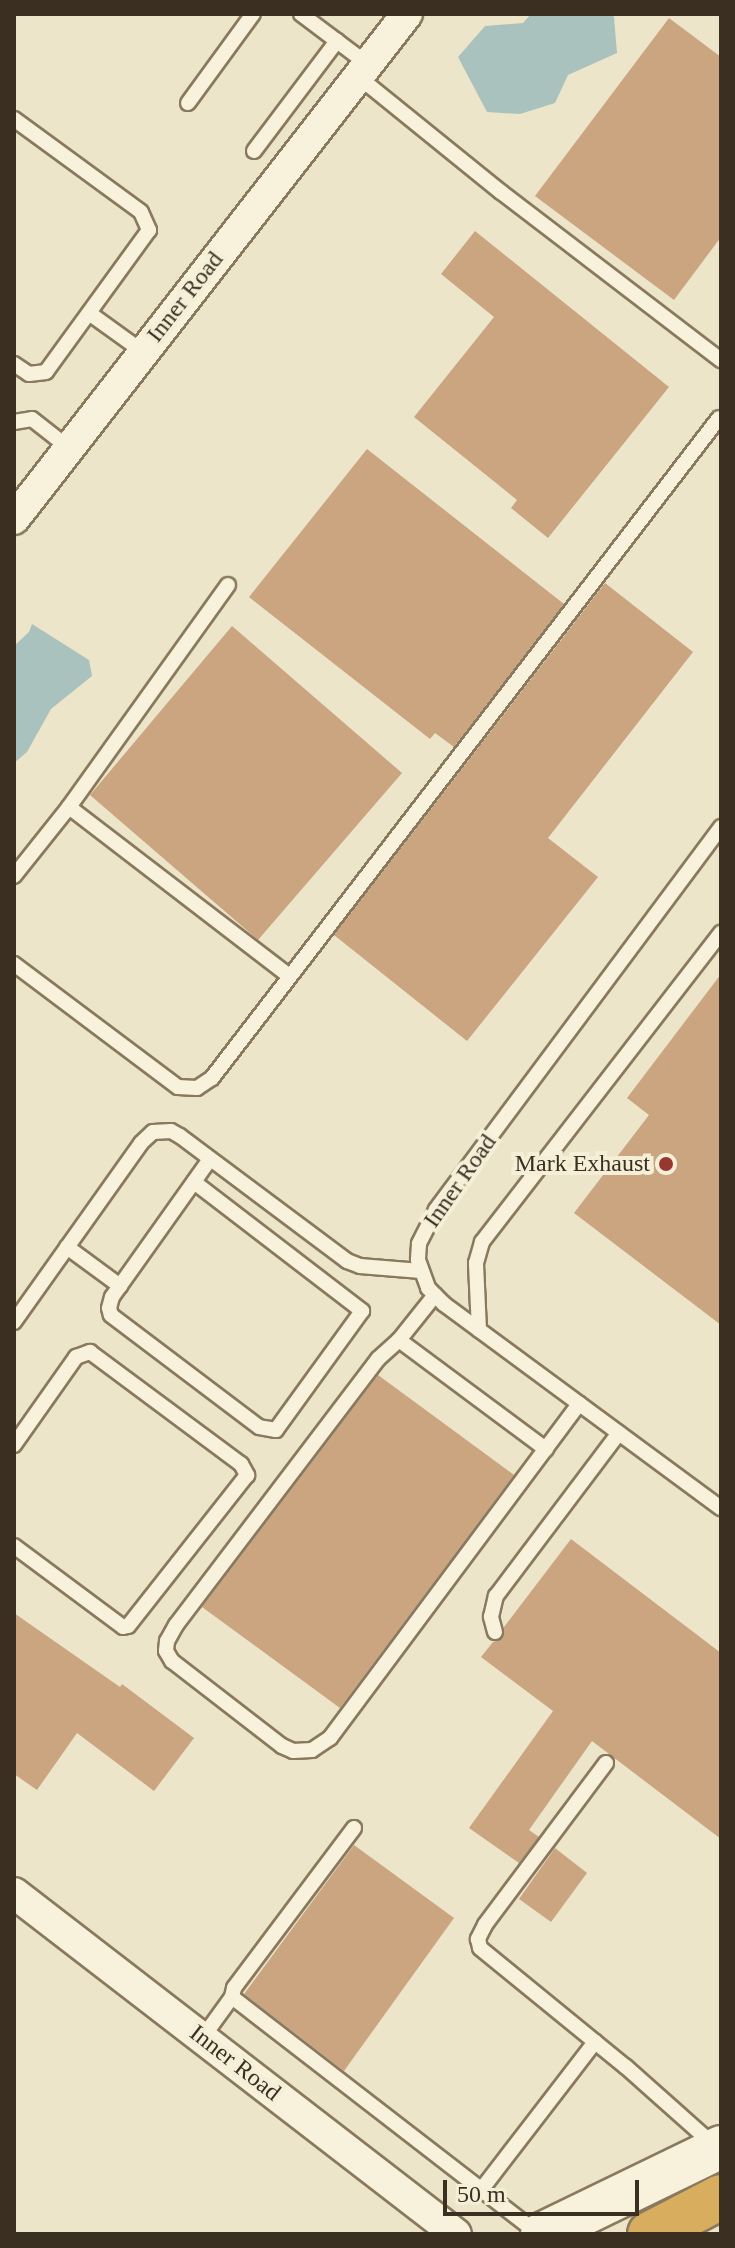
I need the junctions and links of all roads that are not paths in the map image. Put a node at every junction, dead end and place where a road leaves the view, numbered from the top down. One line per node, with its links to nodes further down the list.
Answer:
1 (253, 14): 6 (lane)
2 (301, 14): 4 (lane)
3 (407, 14): 5 (street, Inner Road)
4 (337, 41): 5 (lane); 8 (lane)
5 (364, 72): 10 (street, Inner Road); 11 (lane)
6 (188, 103)
7 (14, 119): 9 (lane)
8 (254, 151)
9 (89, 313): 10 (lane); 12 (lane)
10 (143, 352): 15 (street, Inner Road)
11 (721, 360)
12 (14, 364)
13 (719, 418): 23 (lane)
14 (14, 422): 15 (lane)
15 (69, 448): 16 (street, Inner Road)
16 (14, 519)
17 (228, 585): 18 (lane)
18 (69, 807): 20 (lane); 23 (lane)
19 (721, 827): 28 (lane, Inner Road)
20 (14, 876)
21 (721, 933): 33 (lane)
22 (14, 964): 23 (lane)
23 (289, 976)
24 (210, 1159): 25 (lane); 26 (lane); 27 (lane)
25 (194, 1182): 29 (lane); 30 (lane)
26 (67, 1247): 30 (lane); 32 (lane)
27 (333, 1253): 28 (lane); 29 (lane)
28 (421, 1271): 31 (lane)
29 (317, 1274): 30 (lane)
30 (120, 1286)
31 (435, 1295): 33 (lane); 34 (lane)
32 (14, 1322)
33 (479, 1330): 35 (lane)
34 (399, 1340): 38 (lane); 38 (lane)
35 (579, 1404): 36 (lane); 38 (lane)
36 (619, 1433): 39 (lane); 41 (lane)
37 (14, 1445): 40 (lane)
38 (546, 1449)
39 (721, 1508)
40 (14, 1546)
41 (495, 1632)
42 (606, 1763): 47 (lane)
43 (354, 1828): 45 (lane)
44 (14, 1893): 46 (street, Inner Road)
45 (232, 1997): 46 (lane); 49 (lane)
46 (203, 2037): 51 (street, Inner Road)
47 (595, 2042): 48 (lane); 49 (lane)
48 (720, 2148): 52 (main road)
49 (481, 2190): 52 (lane)
50 (721, 2197): 53 (highway)
51 (456, 2234)
52 (541, 2234)
53 (650, 2234)

